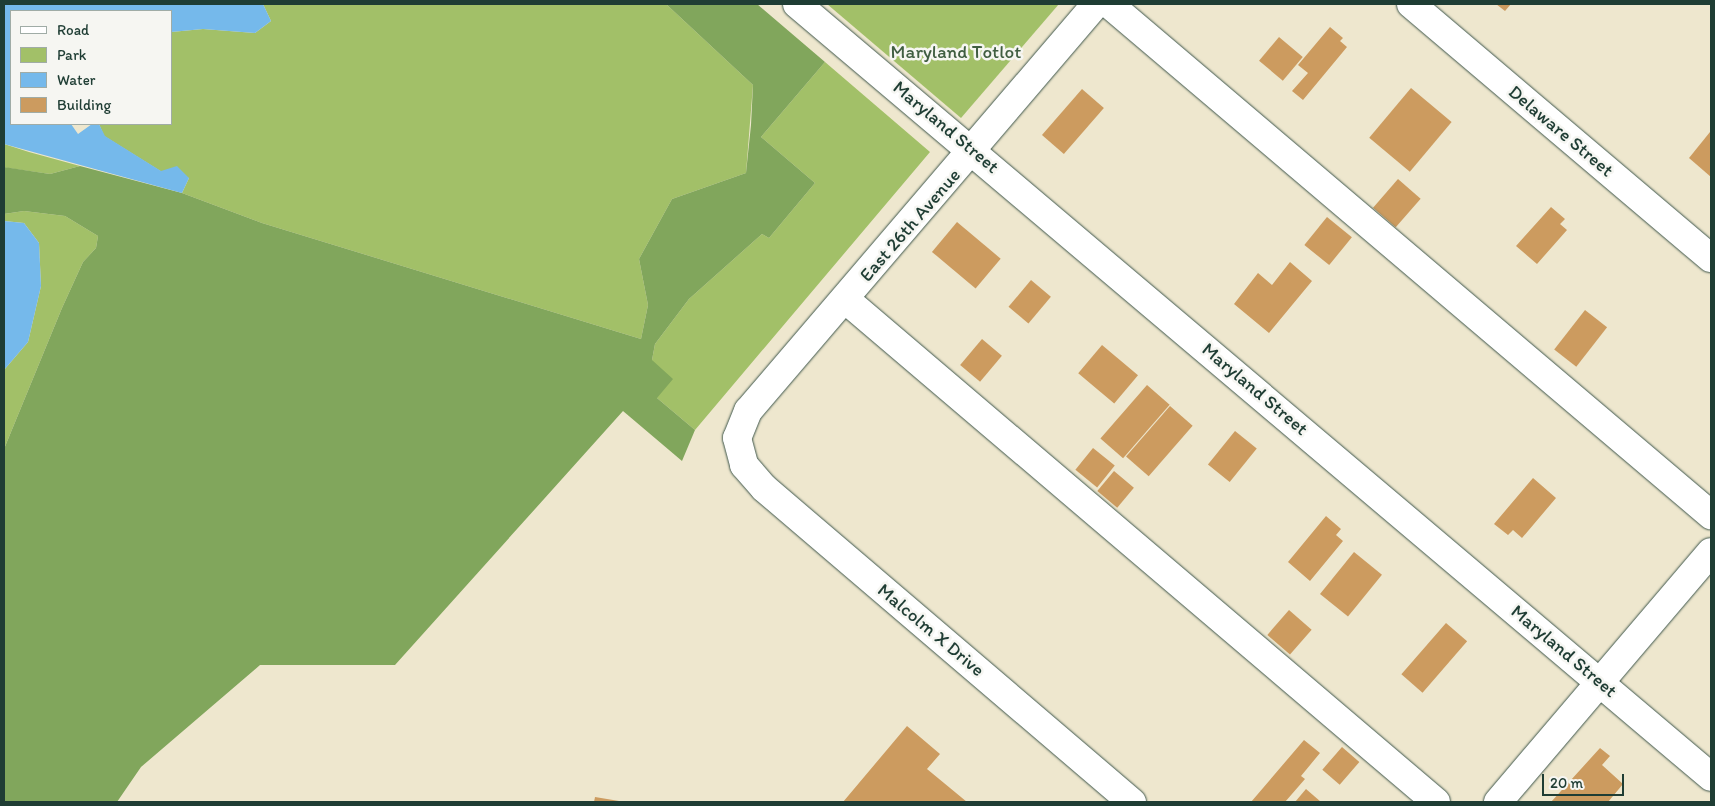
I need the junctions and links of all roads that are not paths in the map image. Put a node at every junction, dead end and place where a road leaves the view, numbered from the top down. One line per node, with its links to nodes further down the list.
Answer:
1 (797, 4): 5 (street, Maryland Street)
2 (1096, 4): 5 (street, East 26th Avenue)
3 (1109, 4): 9 (street)
4 (1411, 4): 6 (street, Delaware Street)
5 (974, 150): 7 (street, East 26th Avenue); 11 (street, Maryland Street)
6 (1711, 258)
7 (846, 299): 8 (street, East 26th Avenue); 14 (street)
8 (738, 451): 13 (street, Malcolm X Drive)
9 (1711, 515)
10 (1711, 552): 11 (street)
11 (1600, 682): 12 (street, Maryland Street); 15 (street)
12 (1711, 776)
13 (1132, 802)
14 (1436, 802)
15 (1498, 802)

